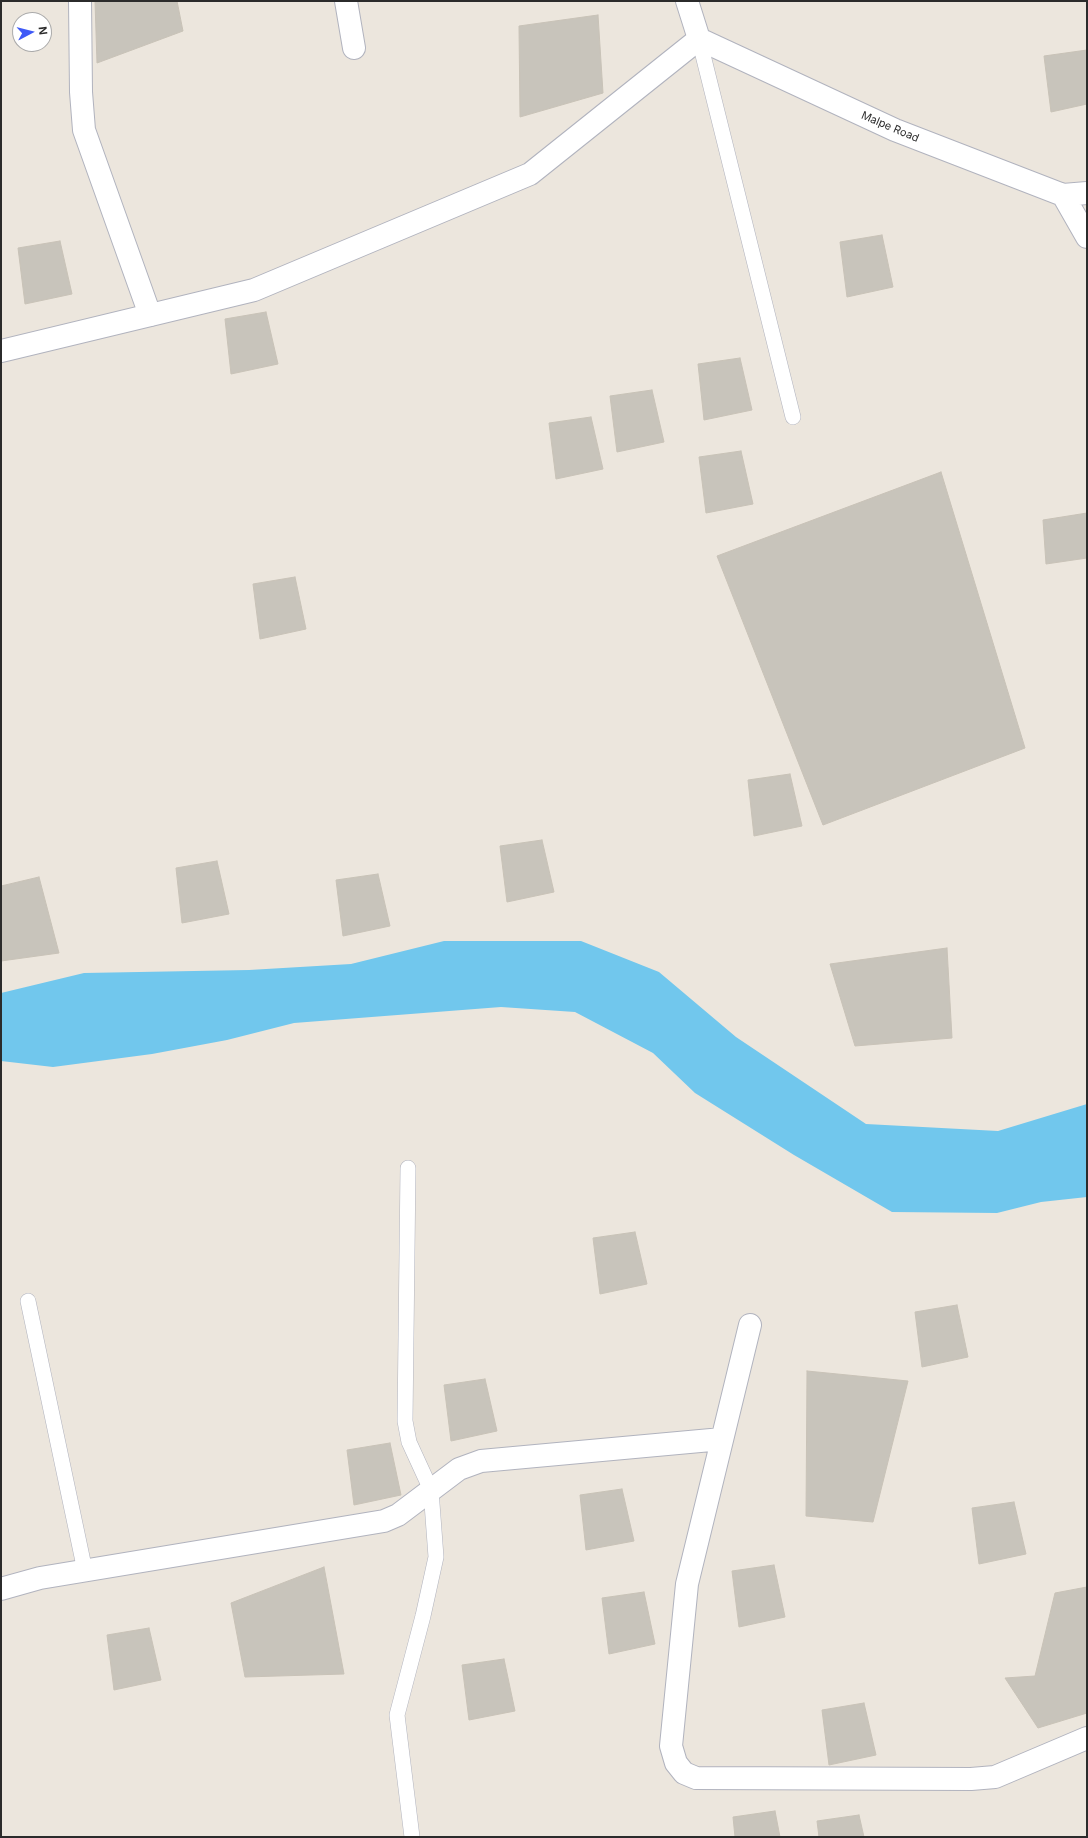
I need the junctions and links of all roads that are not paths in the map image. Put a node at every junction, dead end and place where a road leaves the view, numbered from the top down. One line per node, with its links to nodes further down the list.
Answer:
1 (80, 1): 9 (street)
2 (346, 1): 5 (street)
3 (687, 1): 4 (street)
4 (698, 39): 7 (street, Malpe Road); 9 (street); 11 (lane)
5 (354, 48)
6 (1087, 193): 7 (street, Malpe Road)
7 (1062, 195): 8 (street)
8 (1087, 237)
9 (150, 315): 10 (street)
10 (1, 351)
11 (793, 417)
12 (408, 1168): 16 (lane)
13 (28, 1301): 17 (lane)
14 (750, 1325): 15 (street)
15 (722, 1439): 16 (street); 19 (street)
16 (431, 1490): 17 (street); 20 (lane)
17 (85, 1571): 18 (street)
18 (1, 1589)
19 (1087, 1738)
20 (412, 1837)

